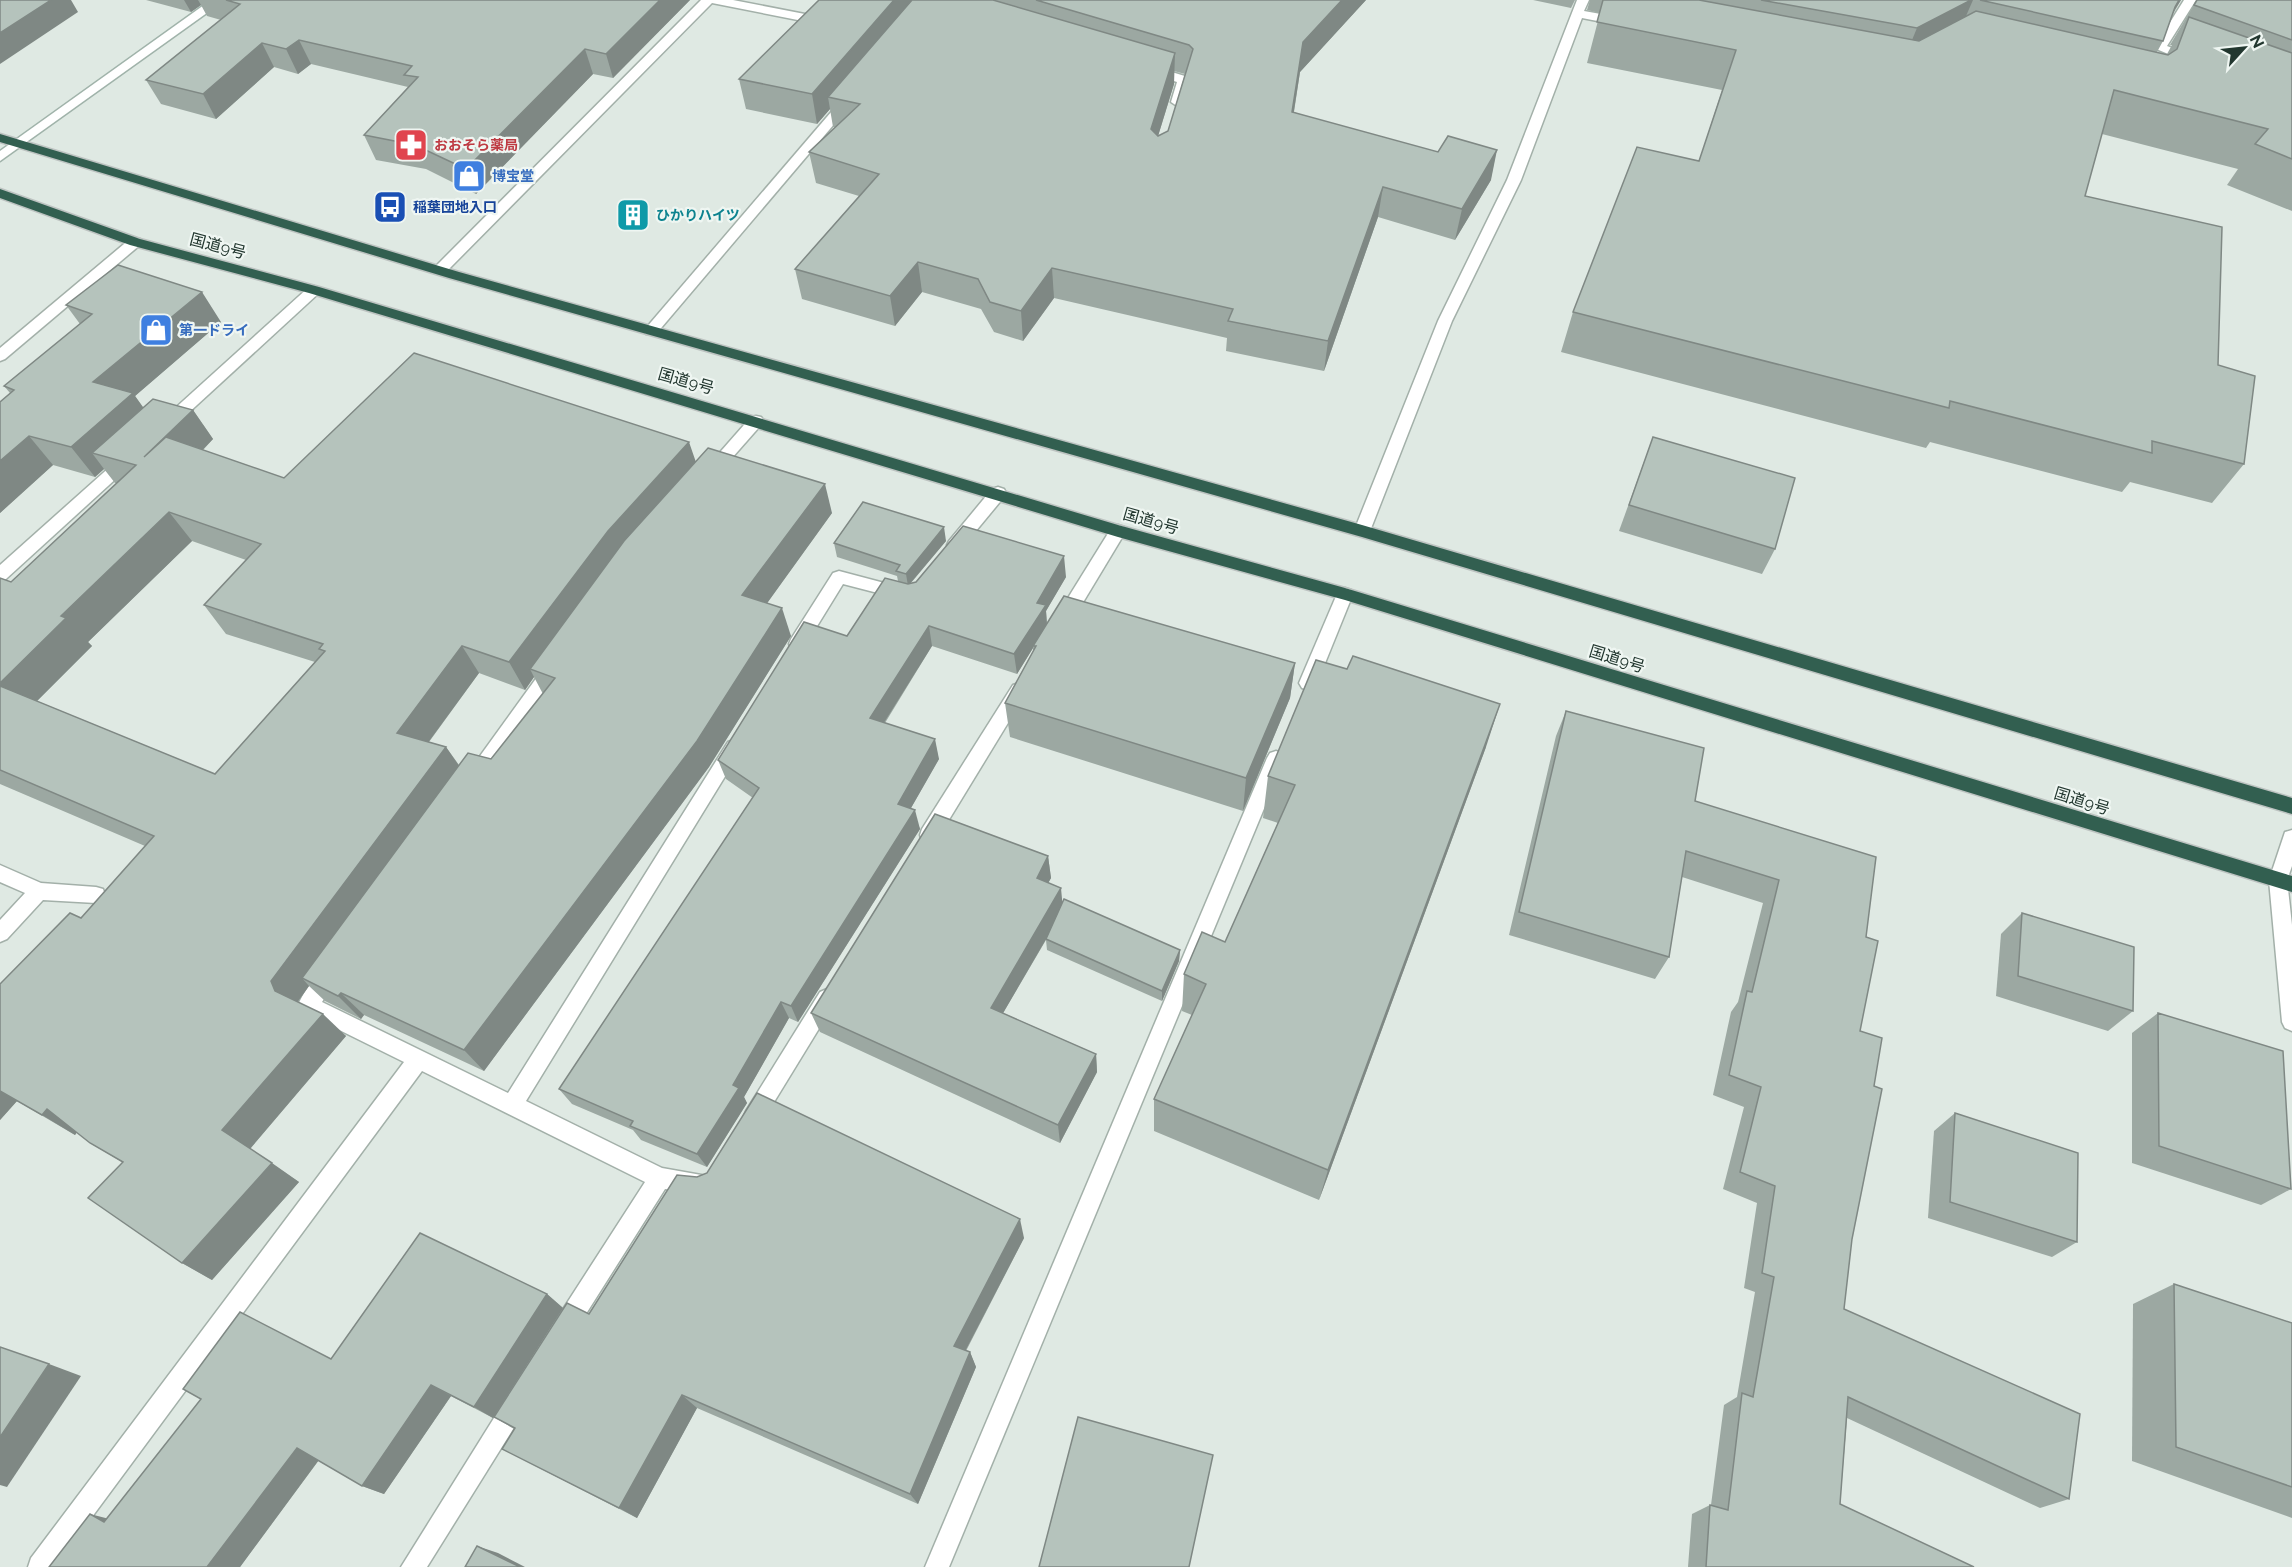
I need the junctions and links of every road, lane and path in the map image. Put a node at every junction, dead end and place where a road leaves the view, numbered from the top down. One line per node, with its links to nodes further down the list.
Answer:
1 (219, 0): 13 (street)
2 (708, 0): 17 (street)
3 (715, 0): 4 (street)
4 (830, 0)
5 (2190, 0): 8 (street)
6 (1581, 7): 7 (street); 27 (street)
7 (1637, 25)
8 (2204, 64)
9 (1140, 66): 11 (street)
10 (860, 86): 19 (street)
11 (1173, 114)
12 (0, 138): 13 (highway)
13 (21, 144): 14 (street); 17 (highway)
14 (0, 157)
15 (0, 193): 16 (highway, 国道9号)
16 (135, 242): 18 (highway, 国道9号); 20 (street)
17 (440, 270): 19 (highway)
18 (314, 290): 21 (highway, 国道9号); 22 (street)
19 (651, 331): 27 (highway)
20 (0, 356)
21 (756, 421): 24 (street); 25 (highway, 国道9号)
22 (157, 433)
23 (140, 449): 29 (street)
24 (704, 480)
25 (998, 493): 26 (highway, 国道9号); 28 (street)
26 (1118, 531): 31 (highway, 国道9号); 32 (street)
27 (1362, 531): 40 (highway)
28 (942, 562)
29 (0, 575)
30 (920, 588): 34 (street)
31 (1345, 594): 36 (street); 44 (highway, 国道9号)
32 (1056, 632)
33 (565, 651): 39 (street)
34 (788, 659)
35 (1030, 672): 42 (street)
36 (1298, 705)
37 (744, 730): 52 (street)
38 (1284, 738): 60 (street)
39 (461, 795)
40 (2292, 806)
41 (2292, 838): 44 (street)
42 (918, 853)
43 (0, 873): 45 (street)
44 (2285, 882): 50 (street)
45 (39, 891): 46 (street); 47 (street)
46 (96, 895)
47 (0, 933)
48 (343, 957): 51 (street)
49 (836, 983): 53 (street)
50 (2292, 1022)
51 (418, 1060): 52 (street); 58 (street)
52 (512, 1105): 55 (street)
53 (742, 1134)
54 (717, 1174): 55 (street)
55 (660, 1178): 56 (street)
56 (552, 1347)
57 (527, 1387): 59 (street)
58 (40, 1567)
59 (413, 1567)
60 (937, 1567)

